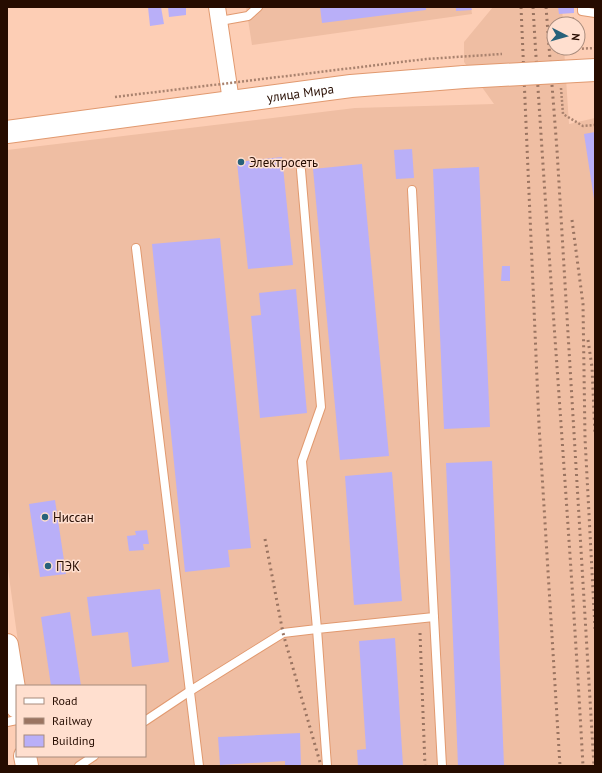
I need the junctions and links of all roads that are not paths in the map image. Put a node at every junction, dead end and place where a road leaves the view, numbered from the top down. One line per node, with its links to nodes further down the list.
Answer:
1 (258, 7): 4 (lane)
2 (582, 7): 3 (lane)
3 (595, 13)
4 (218, 14): 6 (street)
5 (595, 70): 6 (main road, улица Мира, bridge)
6 (230, 92): 7 (main road, улица Мира)
7 (7, 132)
8 (301, 170): 12 (lane)
9 (412, 190): 11 (lane)
10 (136, 248): 14 (lane)
11 (434, 617): 12 (lane); 21 (lane)
12 (317, 629): 14 (lane); 20 (lane)
13 (7, 645): 15 (main road)
14 (190, 690): 16 (lane); 19 (lane)
15 (16, 701)
16 (146, 720)
17 (92, 757): 18 (lane)
18 (79, 766)
19 (199, 766)
20 (327, 766)
21 (442, 766)

